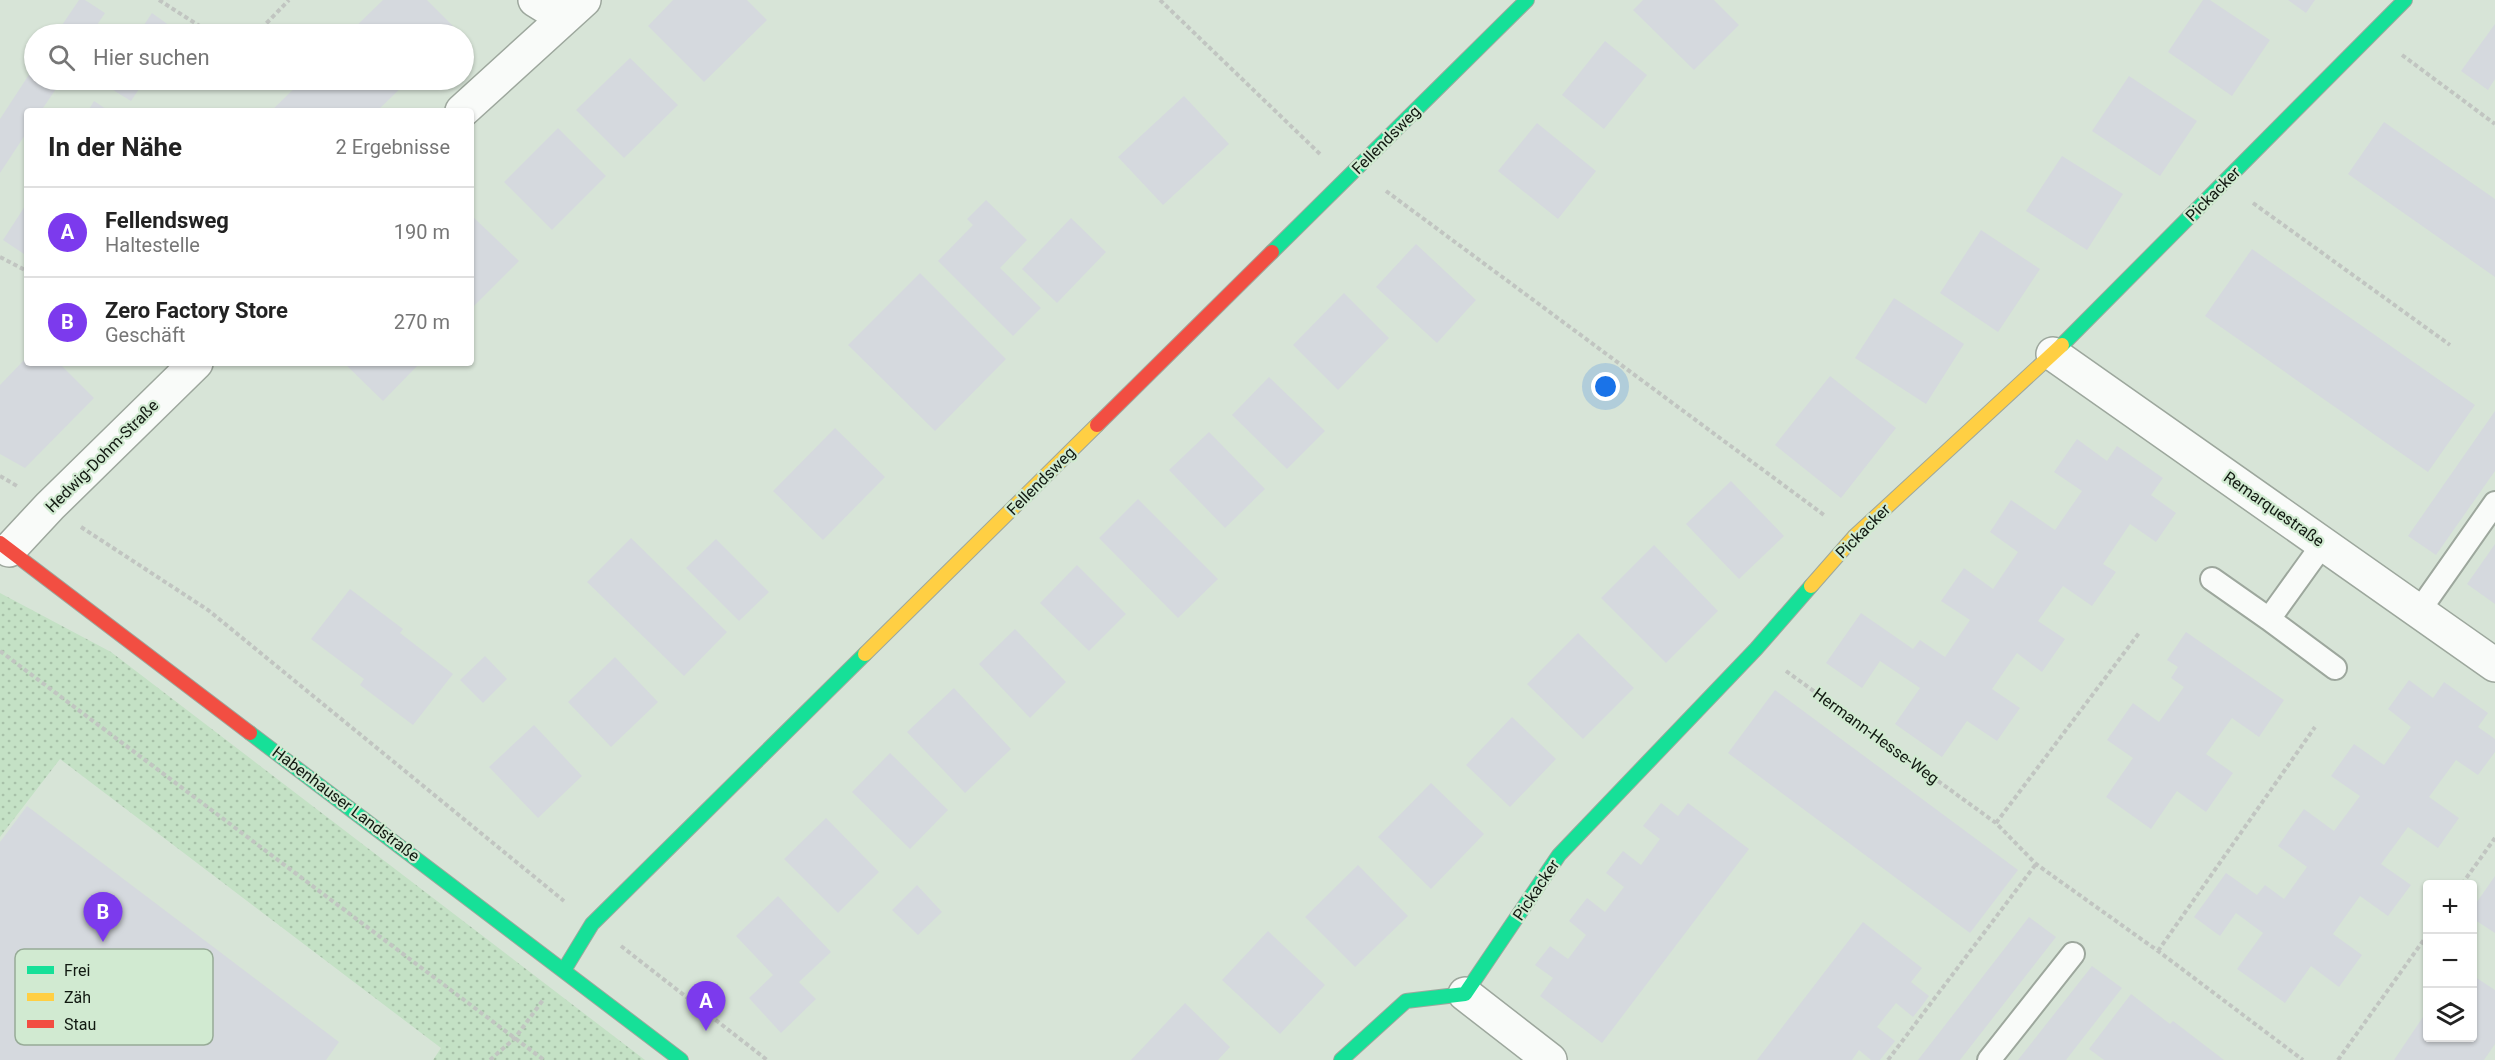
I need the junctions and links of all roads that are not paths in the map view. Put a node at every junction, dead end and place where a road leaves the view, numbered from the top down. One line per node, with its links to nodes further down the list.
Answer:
1 (535, 0): 4 (street)
2 (1527, 0): 17 (street, Fellendsweg)
3 (2405, 0): 6 (street, Pickacker)
4 (574, 9): 5 (street)
5 (465, 108)
6 (2053, 354): 9 (street, Remarquestraße); 18 (street, Pickacker)
7 (193, 366): 10 (street, Hedwig-Dohm-Straße)
8 (2495, 503): 12 (lane)
9 (2324, 544): 12 (street, Remarquestraße); 13 (lane)
10 (3, 547): 17 (street, Habenhauser Landstraße)
11 (2212, 579): 13 (lane)
12 (2419, 611): 14 (street, Remarquestraße)
13 (2270, 620): 15 (lane)
14 (2495, 665)
15 (2335, 668)
16 (2073, 954): 22 (lane)
17 (564, 970): 19 (street, Habenhauser Landstraße)
18 (1465, 994): 20 (street); 21 (street)
19 (681, 1060)
20 (1341, 1060)
21 (1550, 1060)
22 (1989, 1060)

